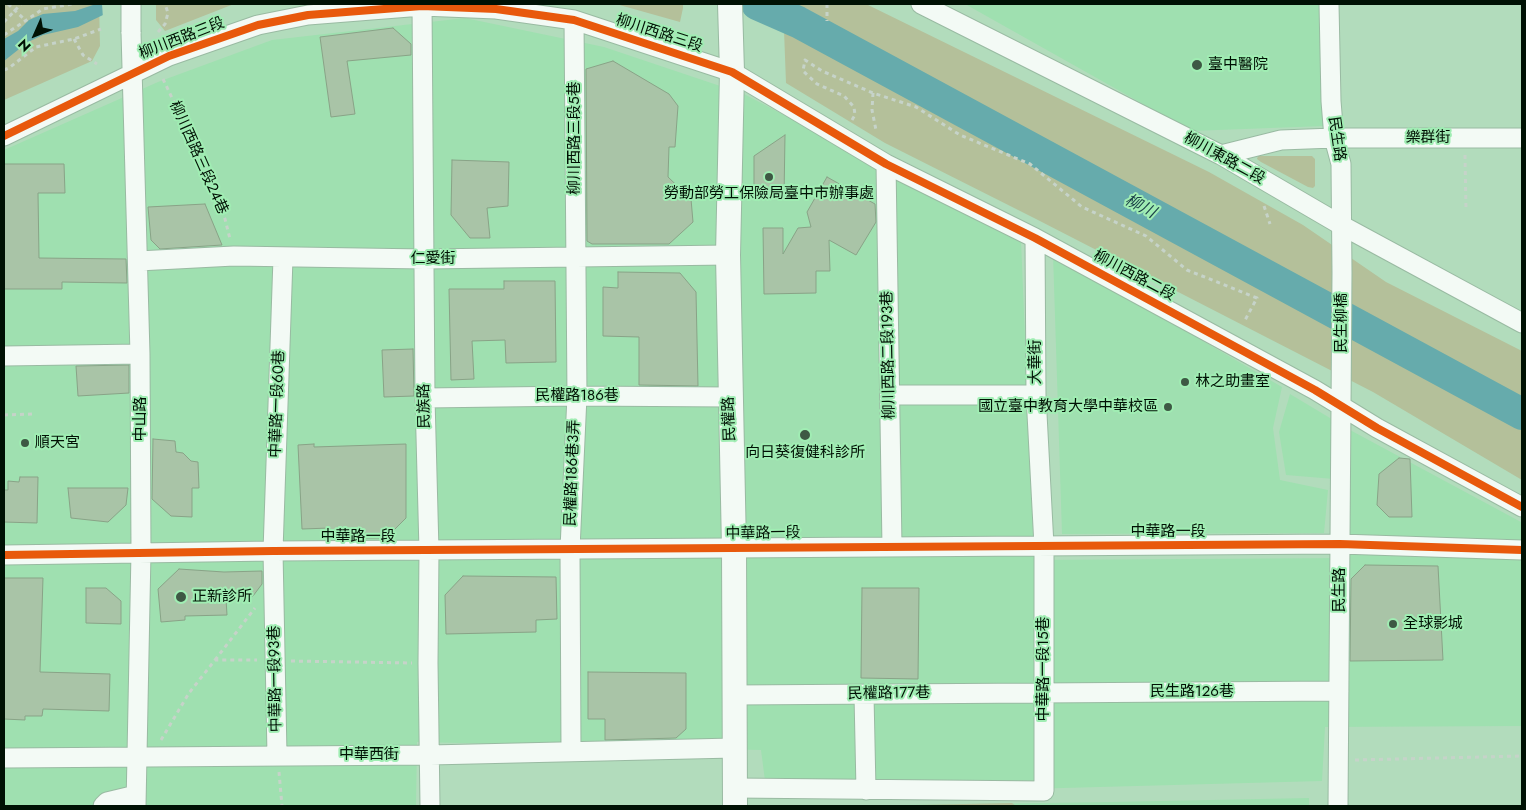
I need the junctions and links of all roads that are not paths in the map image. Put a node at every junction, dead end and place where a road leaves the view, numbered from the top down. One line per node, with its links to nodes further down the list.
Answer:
1 (131, 4): 8 (street, 中山路, bridge)
2 (730, 4): 7 (main road, 民權路)
3 (922, 4): 12 (street, 柳川東路二段)
4 (1330, 4): 10 (street, 民生路)
5 (422, 5): 6 (street, 柳川西路三段); 8 (street, 柳川西路三段); 19 (street, 民族路)
6 (574, 20): 7 (street, 柳川西路三段); 17 (street, 柳川西路三段5巷)
7 (732, 72): 13 (street, 柳川西路二段); 16 (main road, 民權路)
8 (132, 74): 9 (street, 柳川西路三段); 20 (street, 中山路)
9 (4, 136)
10 (1334, 138): 11 (street, 樂群街); 12 (street, 樂群街); 14 (street, 民生路)
11 (1522, 138)
12 (1221, 155): 14 (street, 柳川東路二段)
13 (886, 164): 15 (street, 柳川西路二段); 26 (street, 柳川西路二段193巷)
14 (1341, 224): 21 (street, 民生路); 22 (street, 柳川東路二段)
15 (1035, 238): 27 (street, 大華街); 31 (street, 柳川西路二段)
16 (728, 255): 17 (street, 仁愛街); 29 (main road, 民權路)
17 (575, 257): 19 (street, 仁愛街); 28 (street, 柳川西路三段5巷)
18 (283, 258): 19 (street, 仁愛街); 20 (street, 仁愛街); 39 (street, 中華路一段60巷)
19 (424, 259): 30 (street, 民族路)
20 (138, 261): 23 (street, 中山路)
21 (1342, 273): 25 (street, 民生柳橋)
22 (1522, 323)
23 (140, 354): 24 (street); 41 (street, 中山路)
24 (4, 356)
25 (1343, 373): 31 (street, 民生路)
26 (890, 395): 27 (street); 35 (street, 柳川西路二段193巷)
27 (1036, 395): 34 (street, 大華街)
28 (577, 396): 29 (street, 民權路186巷); 30 (street, 民權路186巷); 37 (street, 民權路186巷3弄)
29 (730, 397): 36 (main road, 民權路)
30 (425, 398): 40 (street, 民族路)
31 (1342, 407): 32 (street, 柳川西路二段); 33 (street, 民生路)
32 (1522, 507)
33 (1340, 544): 34 (street, 中華路一段); 38 (street, 中華路一段); 43 (street, 民生路)
34 (1044, 546): 35 (street, 中華路一段); 44 (street, 中華路一段15巷)
35 (892, 547): 36 (street, 中華路一段)
36 (734, 548): 37 (street, 中華路一段); 45 (main road, 民權路)
37 (570, 549): 40 (street, 中華路一段); 48 (street, 民權路186巷3弄)
38 (1522, 550)
39 (274, 551): 40 (street, 中華路一段); 41 (street, 中華路一段); 49 (street, 中華路一段93巷)
40 (428, 551): 50 (street, 民族路)
41 (141, 552): 42 (street, 中華路一段); 51 (street, 中山路)
42 (4, 555)
43 (1339, 691): 44 (street, 民生路126巷); 58 (street, 民生路)
44 (1044, 693): 46 (street, 民權路177巷); 53 (street, 中華路一段15巷)
45 (734, 695): 46 (street, 民權路177巷); 47 (main road, 民權路)
46 (864, 695): 53 (street)
47 (734, 748): 48 (street, 中華西街); 54 (main road, 民權路)
48 (571, 751): 50 (street, 中華西街)
49 (277, 755): 50 (street, 中華西街); 51 (street, 中華西街)
50 (430, 755): 57 (street, 民族路)
51 (138, 757): 52 (street, 中華西街); 55 (street, 中山路)
52 (4, 758)
53 (866, 790): 54 (street)
54 (735, 797)
55 (136, 800): 56 (street)
56 (103, 806)
57 (430, 806)
58 (1338, 806)

